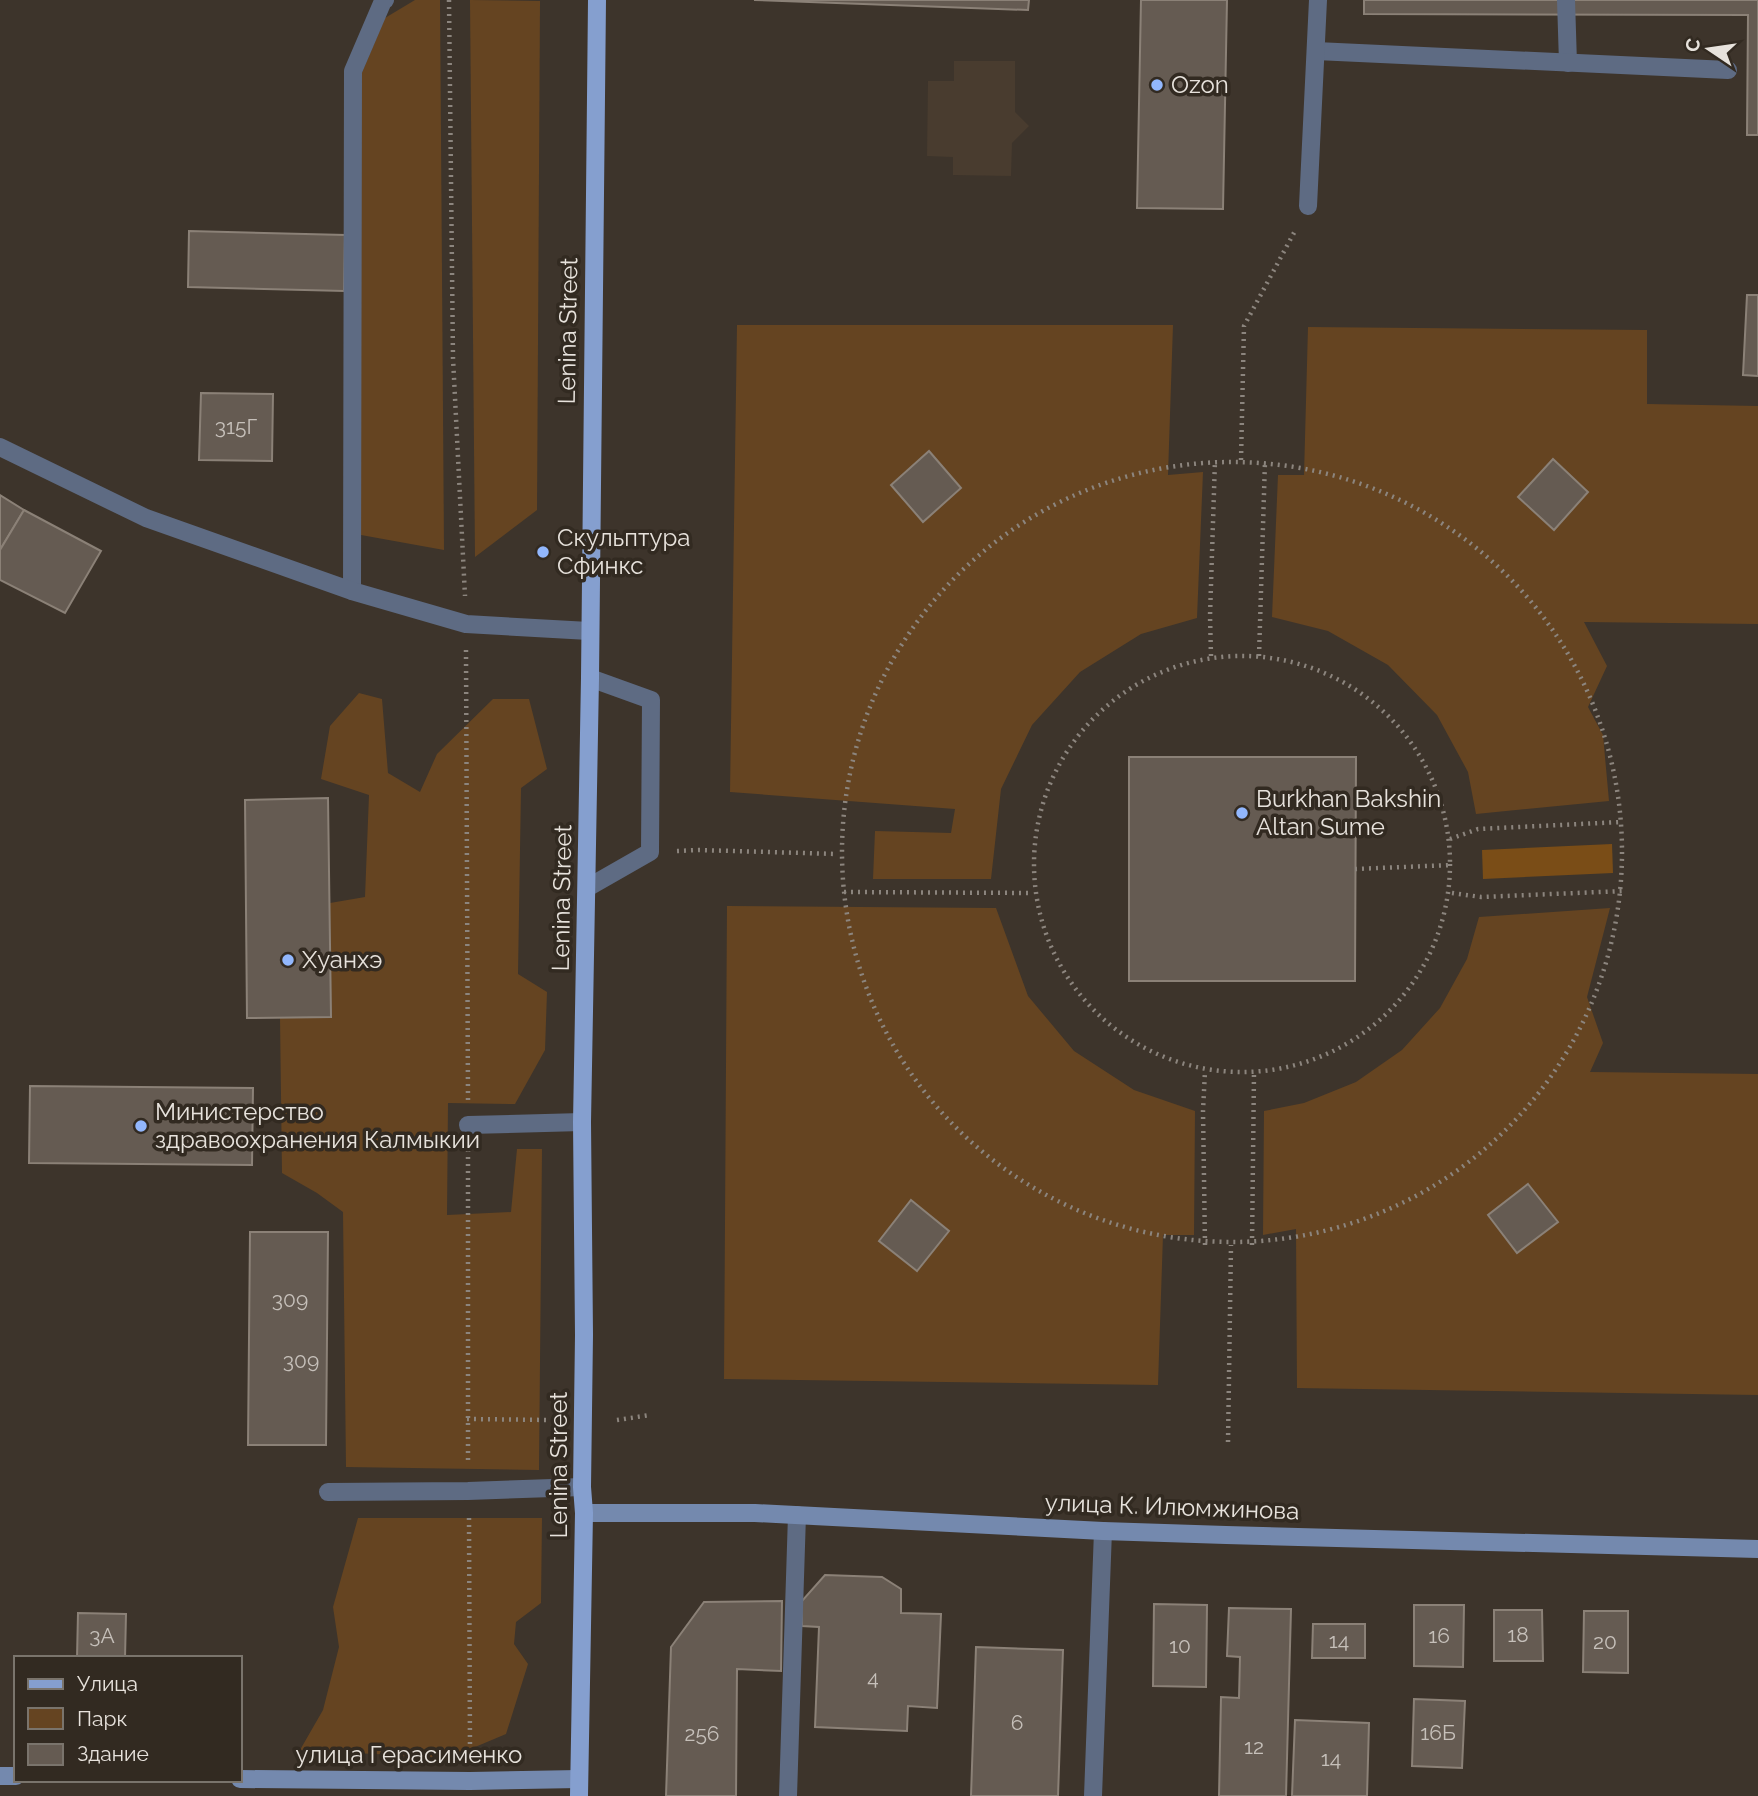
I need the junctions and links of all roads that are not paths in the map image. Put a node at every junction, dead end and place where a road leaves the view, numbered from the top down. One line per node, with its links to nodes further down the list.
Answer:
1 (385, 0): 10 (street)
2 (597, 0): 11 (main road, Lenina Street)
3 (1318, 0): 5 (street)
4 (1566, 0): 6 (street)
5 (1316, 51): 6 (street); 8 (street)
6 (1568, 63): 7 (street)
7 (1728, 70)
8 (1308, 206)
9 (0, 447): 10 (street)
10 (352, 591): 11 (street)
11 (589, 631): 12 (main road, Lenina Street)
12 (590, 678): 13 (main road, Lenina Street); 13 (street)
13 (587, 888): 14 (main road, Lenina Street)
14 (582, 1122): 15 (street); 16 (main road, Lenina Street)
15 (468, 1125)
16 (582, 1487): 17 (street); 18 (main road, Lenina Street)
17 (328, 1492)
18 (584, 1513): 19 (main road, улица К. Илюмжинова); 23 (main road, Lenina Street)
19 (797, 1515): 20 (main road, улица К. Илюмжинова); 24 (street)
20 (1103, 1531): 21 (main road, улица К. Илюмжинова); 25 (street)
21 (1758, 1549)
22 (242, 1779): 23 (main road, улица Герасименко)
23 (579, 1787)
24 (788, 1796)
25 (1093, 1796)

